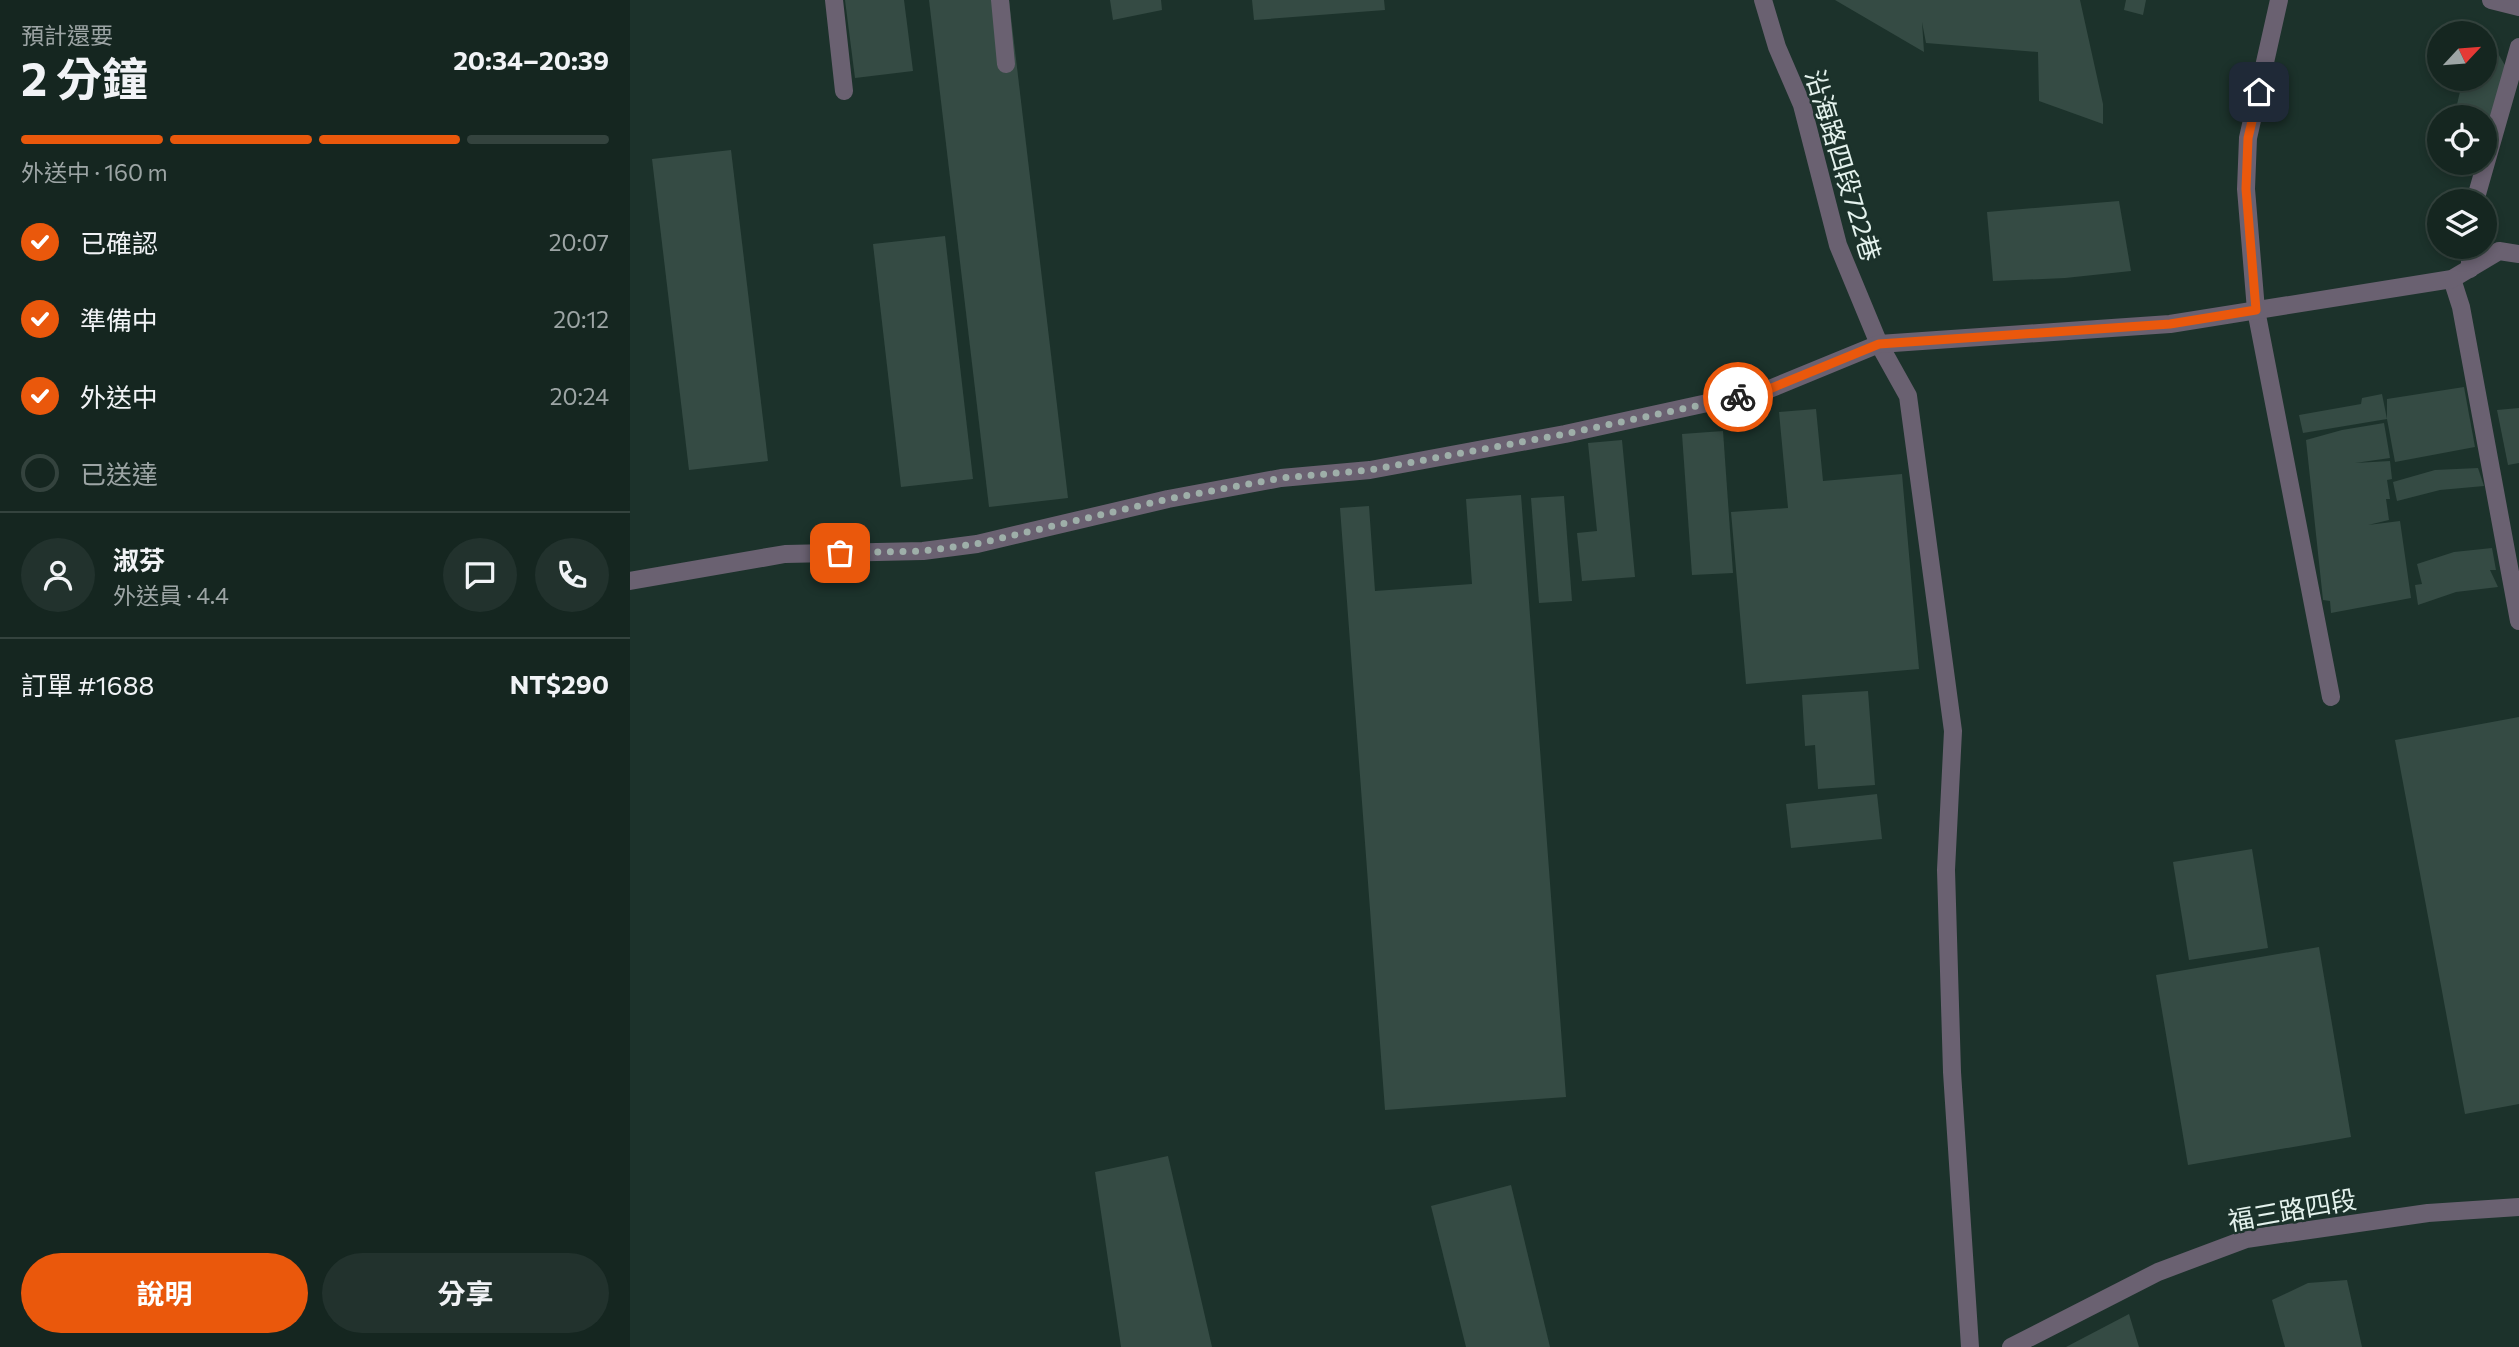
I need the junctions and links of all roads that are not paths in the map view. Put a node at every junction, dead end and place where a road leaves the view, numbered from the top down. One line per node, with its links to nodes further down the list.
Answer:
1 (834, 0): 9 (street)
2 (1000, 0): 8 (street)
3 (1763, 0): 16 (street, 沿海路四段722巷)
4 (2279, 0): 15 (street)
5 (2491, 0): 6 (street)
6 (2519, 7)
7 (2519, 47): 10 (street)
8 (1006, 64)
9 (844, 91)
10 (2478, 189)
11 (2519, 254): 13 (street)
12 (2470, 259): 13 (street)
13 (2470, 269): 14 (street)
14 (2452, 279): 15 (street); 18 (street)
15 (2256, 310): 16 (street); 19 (street)
16 (1879, 344): 17 (street); 21 (street, 沿海路四段722巷)
17 (630, 581)
18 (2519, 621)
19 (2330, 697)
20 (2519, 1207): 22 (street, 福三路四段)
21 (1970, 1347)
22 (2011, 1347)

